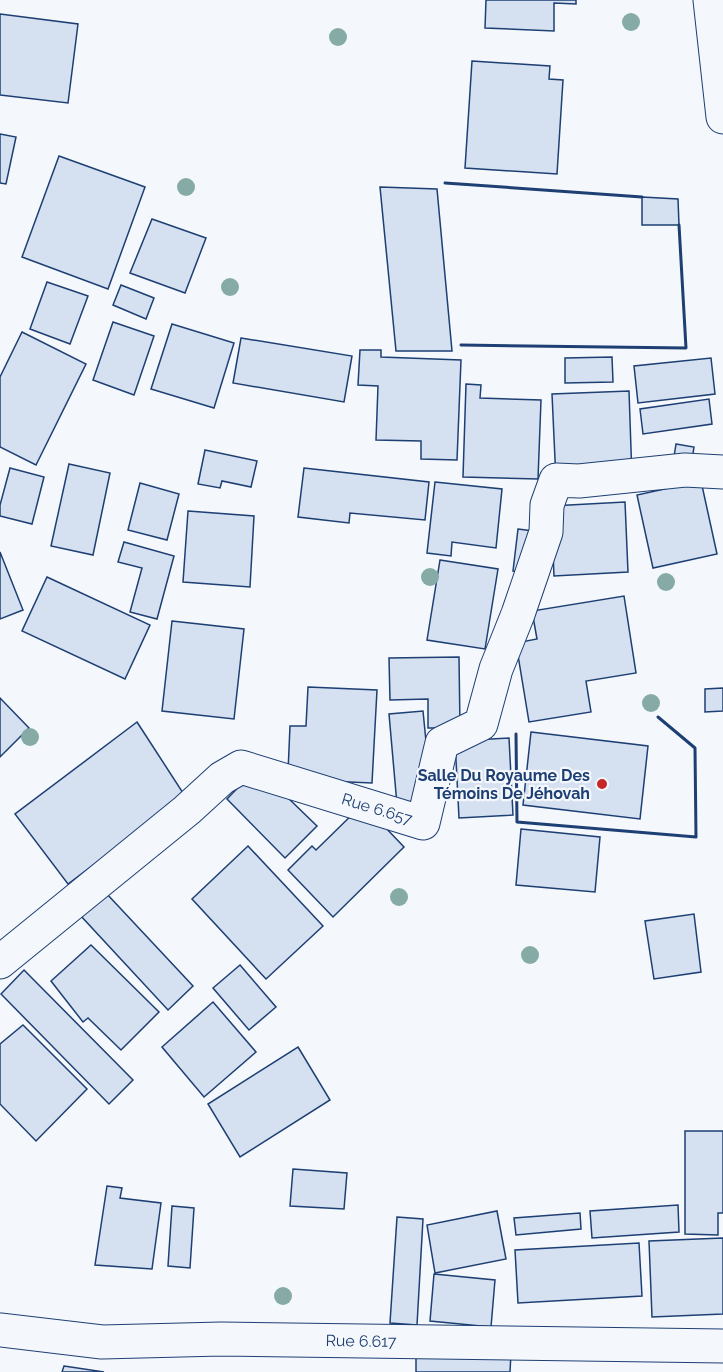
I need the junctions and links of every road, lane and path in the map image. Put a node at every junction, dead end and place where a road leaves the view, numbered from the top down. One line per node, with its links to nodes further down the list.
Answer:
1 (710, 0): 2 (main road)
2 (723, 117)
3 (723, 472): 4 (main road, Rue 6.657)
4 (0, 962)
5 (0, 1330): 6 (main road, Rue 6.617)
6 (723, 1346)

